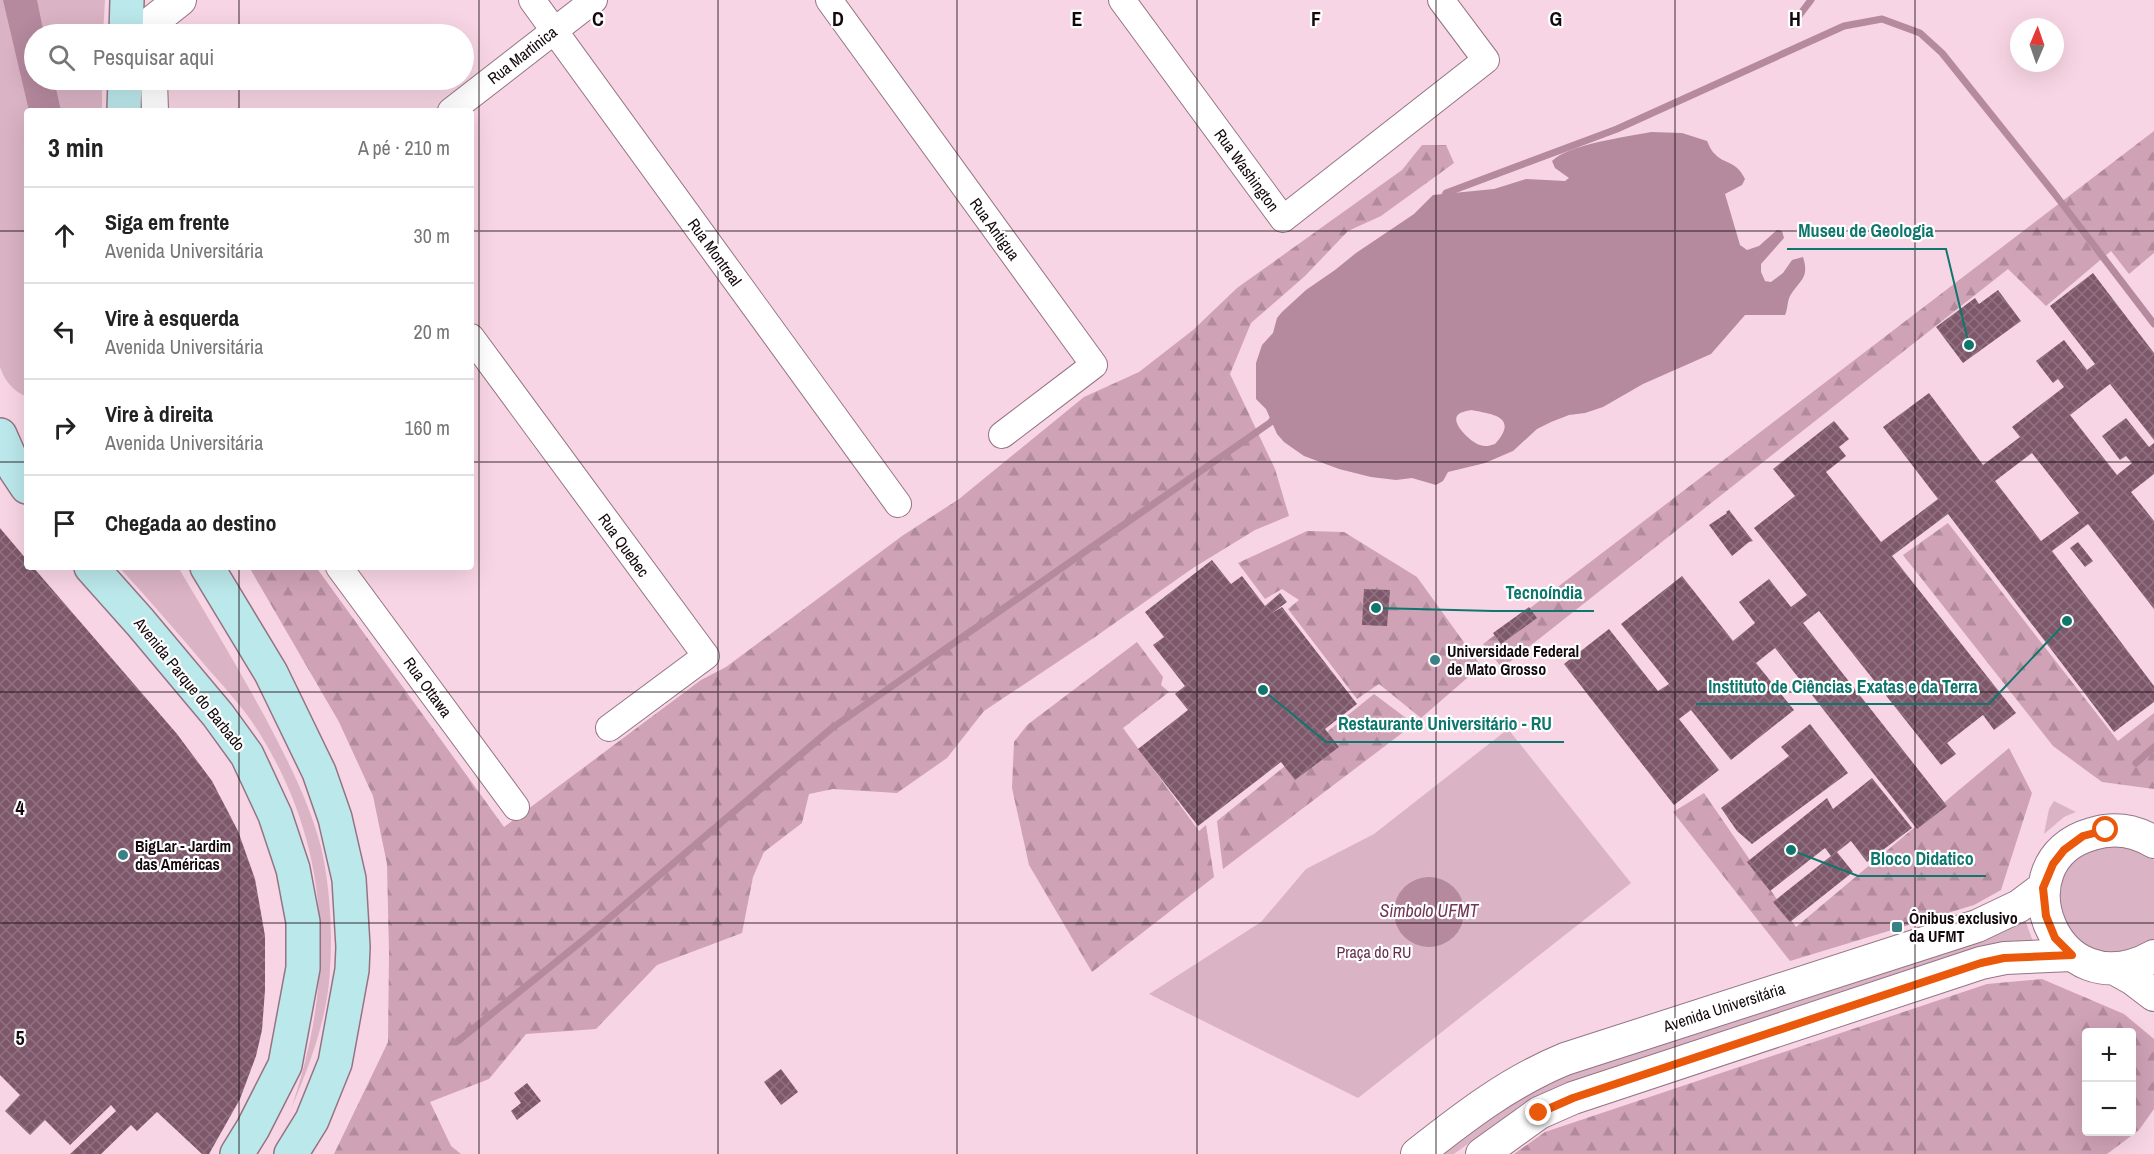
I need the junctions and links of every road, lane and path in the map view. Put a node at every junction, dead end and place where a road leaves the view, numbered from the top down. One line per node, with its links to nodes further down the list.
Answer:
1 (128, 0): 8 (main road)
2 (180, 0): 9 (street)
3 (532, 0): 10 (street, Rua Montreal)
4 (594, 0): 10 (street, Rua Martinica)
5 (829, 0): 17 (street, Rua Antigua)
6 (1122, 0): 7 (street, Rua Washington)
7 (1441, 0)
8 (127, 24)
9 (150, 24)
10 (555, 29): 15 (street, Rua Martinica); 20 (street, Rua Montreal)
11 (125, 90): 13 (main road)
12 (154, 90): 14 (street)
13 (124, 108)
14 (155, 108)
15 (455, 108)
16 (474, 341): 24 (street, Rua Quebec)
17 (1002, 435)
18 (8, 443): 19 (main road)
19 (24, 481)
20 (898, 504)
21 (94, 570): 32 (main road, Avenida Parque do Barbado)
22 (209, 570): 33 (main road)
23 (341, 570): 25 (street, Rua Ottawa)
24 (609, 728)
25 (516, 807)
26 (2154, 842): 27 (street, Avenida Universitária)
27 (2043, 888): 28 (street); 34 (street, Avenida Universitária)
28 (2072, 955): 30 (street); 35 (street)
29 (2154, 956): 30 (street)
30 (2115, 969): 31 (street)
31 (2154, 995)
32 (237, 1154)
33 (291, 1154)
34 (1418, 1154)
35 (1482, 1154)

